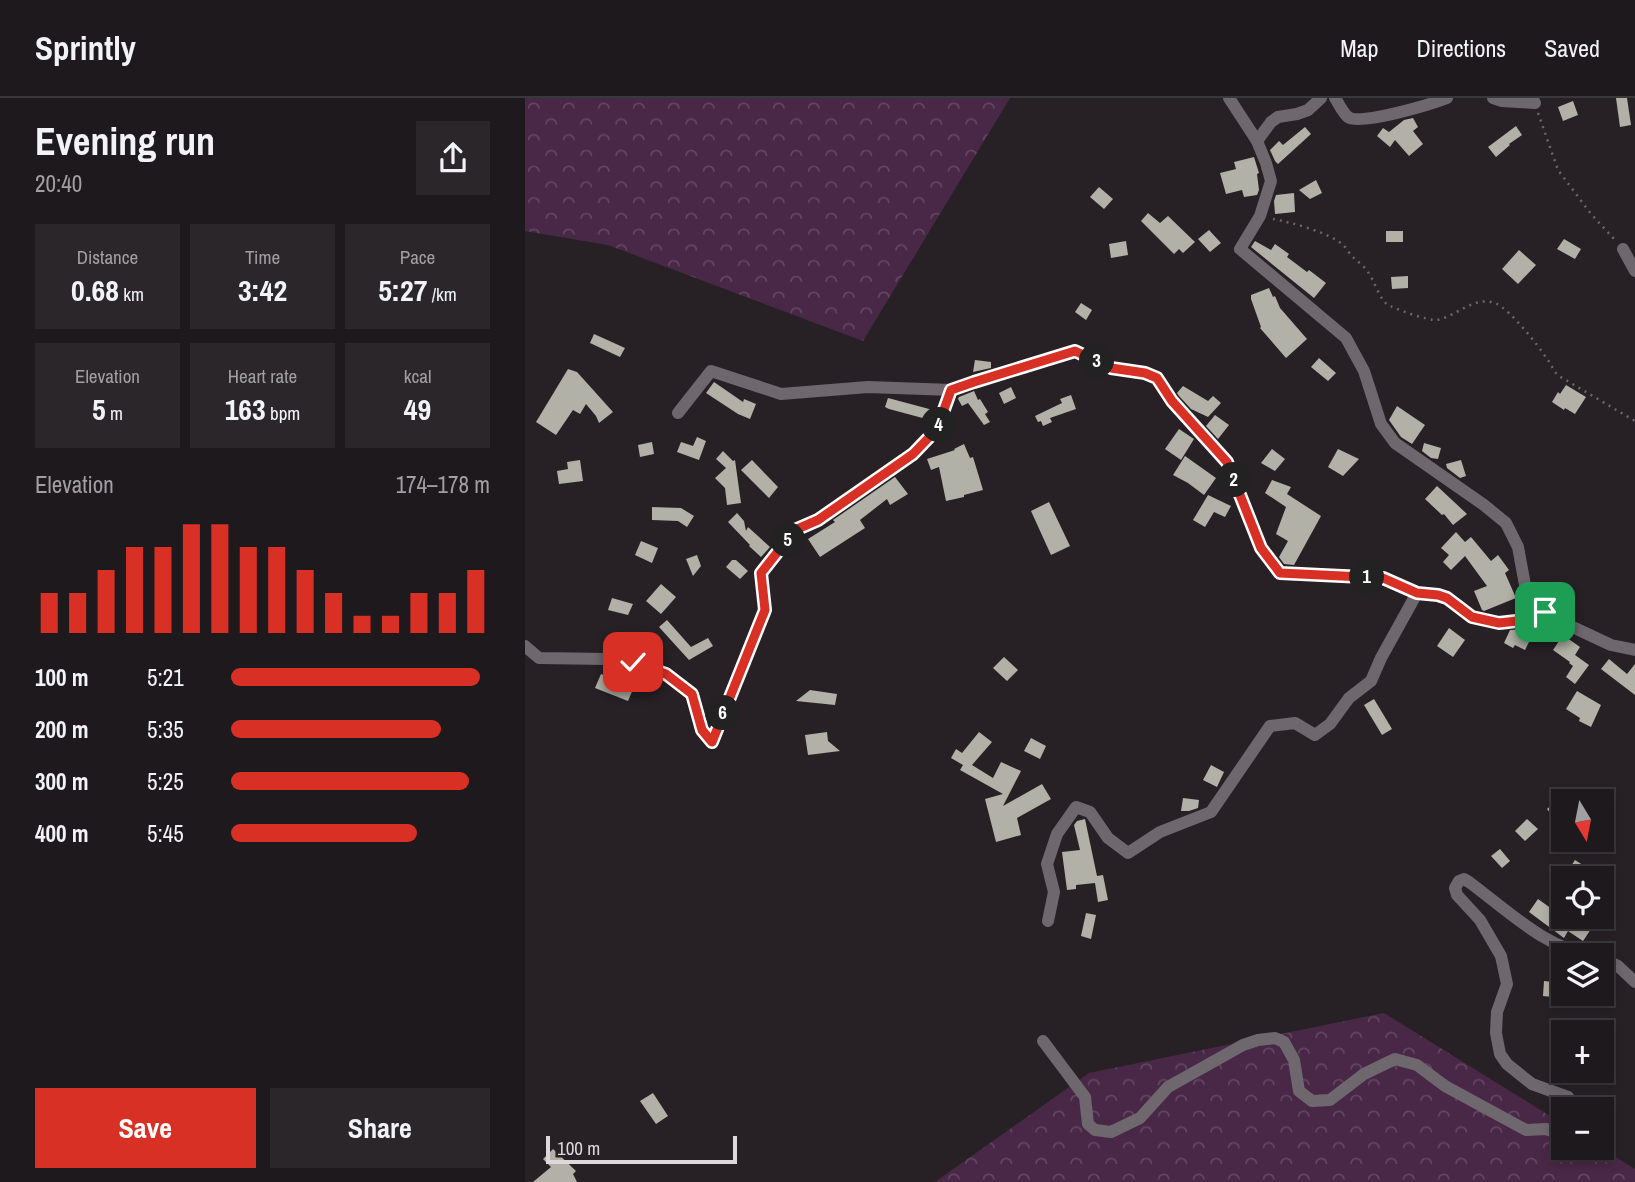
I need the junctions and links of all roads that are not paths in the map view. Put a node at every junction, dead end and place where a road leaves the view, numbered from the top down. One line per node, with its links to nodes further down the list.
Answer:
1 (1229, 98): 7 (street)
2 (1321, 98): 7 (street)
3 (1335, 98): 4 (street)
4 (1447, 98)
5 (1493, 98): 6 (street)
6 (1533, 101)
7 (1257, 141): 13 (street)
8 (1623, 249): 9 (street)
9 (1635, 271)
10 (951, 390): 11 (street); 12 (street); 14 (street)
11 (678, 413)
12 (1417, 593): 13 (street); 16 (street)
13 (1545, 612): 15 (street)
14 (525, 646)
15 (1635, 650)
16 (1048, 921)
17 (1554, 943): 21 (street)
18 (1614, 964): 19 (street)
19 (1635, 982)
20 (1043, 1041): 22 (street)
21 (1567, 1097)
22 (1551, 1131)

